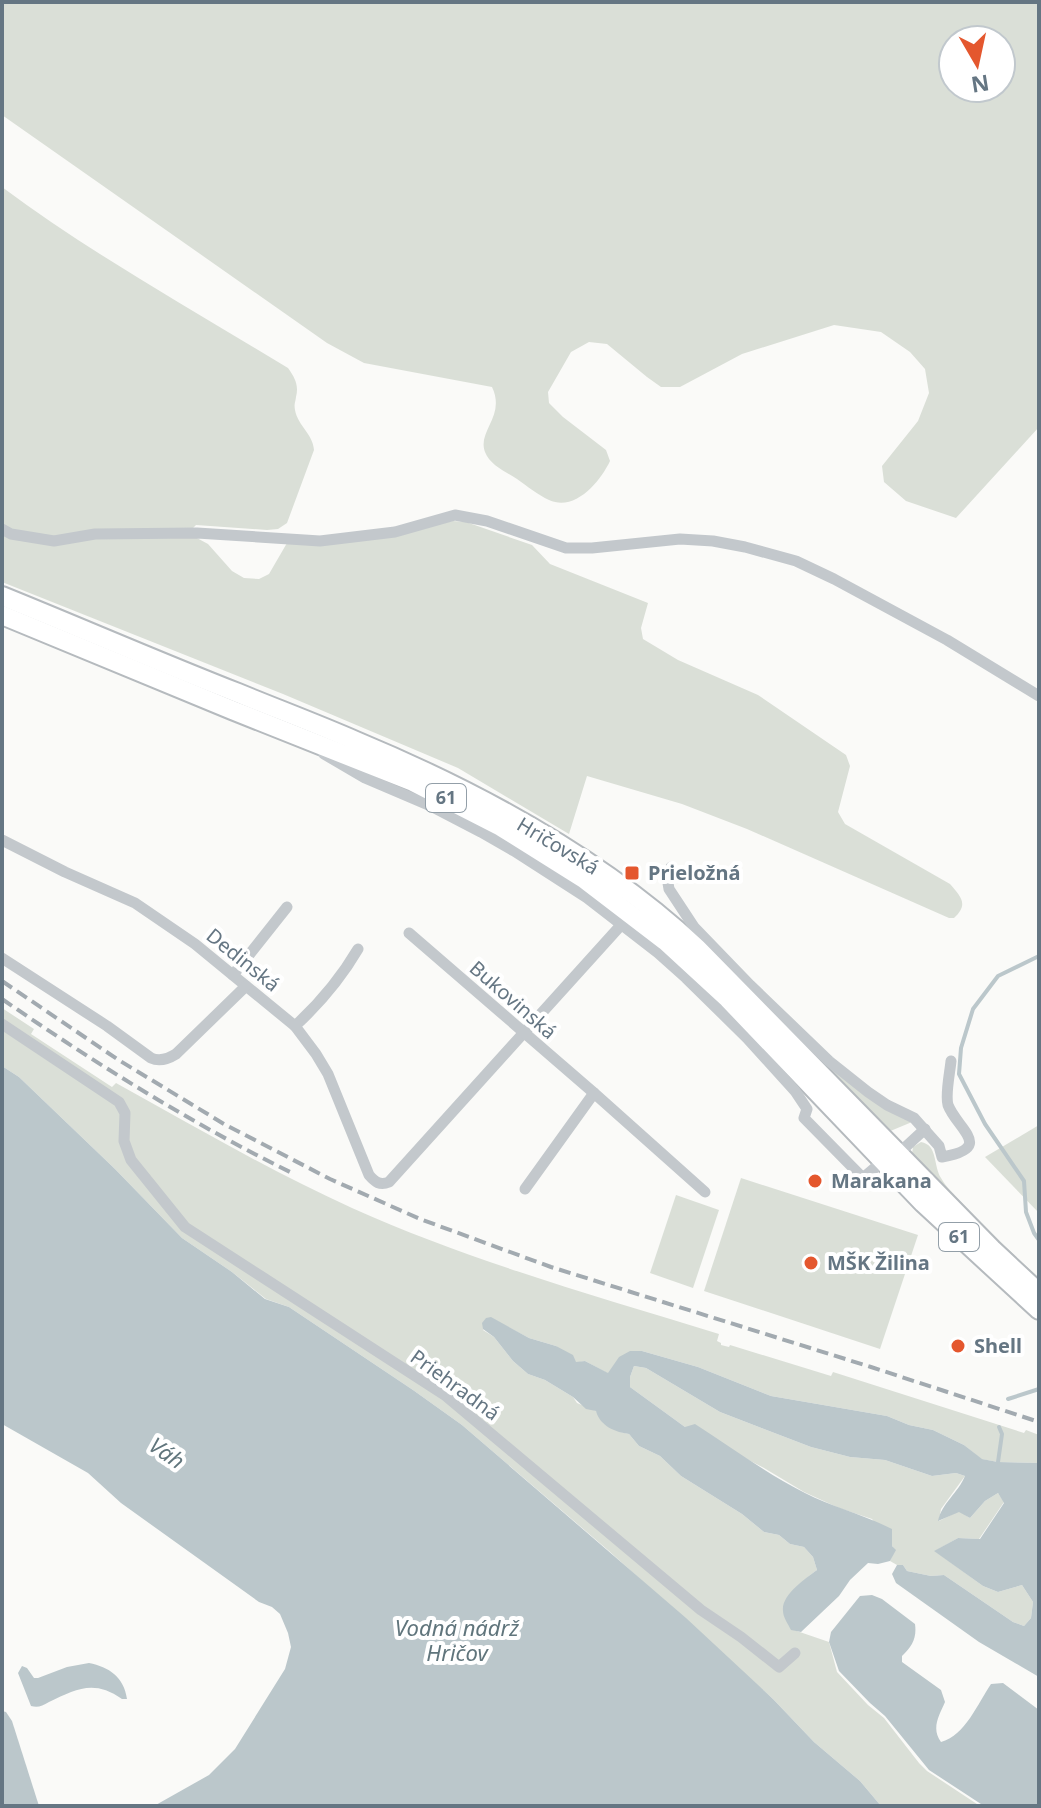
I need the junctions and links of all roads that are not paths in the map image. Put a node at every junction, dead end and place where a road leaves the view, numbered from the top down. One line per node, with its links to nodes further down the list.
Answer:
1 (2, 529): 4 (street)
2 (2, 596): 22 (main road, Hričovská / 61)
3 (2, 615): 5 (main road, Hričovská / 61)
4 (1039, 696)
5 (292, 734): 9 (street, Hričovská); 20 (main road, Hričovská / 61)
6 (2, 840): 13 (street, Dedinská)
7 (671, 867): 21 (street)
8 (287, 907): 13 (street)
9 (622, 924): 17 (street); 20 (street, Hričovská)
10 (409, 933): 17 (street, Bukovinská)
11 (358, 949): 16 (street)
12 (2, 958): 14 (street)
13 (233, 975): 14 (street, Dedinská)
14 (246, 986): 16 (street, Dedinská)
15 (2, 1024): 27 (street, Priehradná)
16 (295, 1026): 17 (street, Dedinská)
17 (524, 1033): 19 (street, Bukovinská)
18 (951, 1061): 21 (street)
19 (594, 1093): 23 (street); 24 (street, Bukovinská)
20 (813, 1102): 22 (main road, Hričovská / 61); 22 (street, Hričovská)
21 (925, 1129): 22 (street)
22 (891, 1157): 25 (main road, Hričovská / 61); 26 (main road, Hričovská / 61)
23 (525, 1189)
24 (705, 1192)
25 (1039, 1293)
26 (1039, 1310)
27 (795, 1653)

